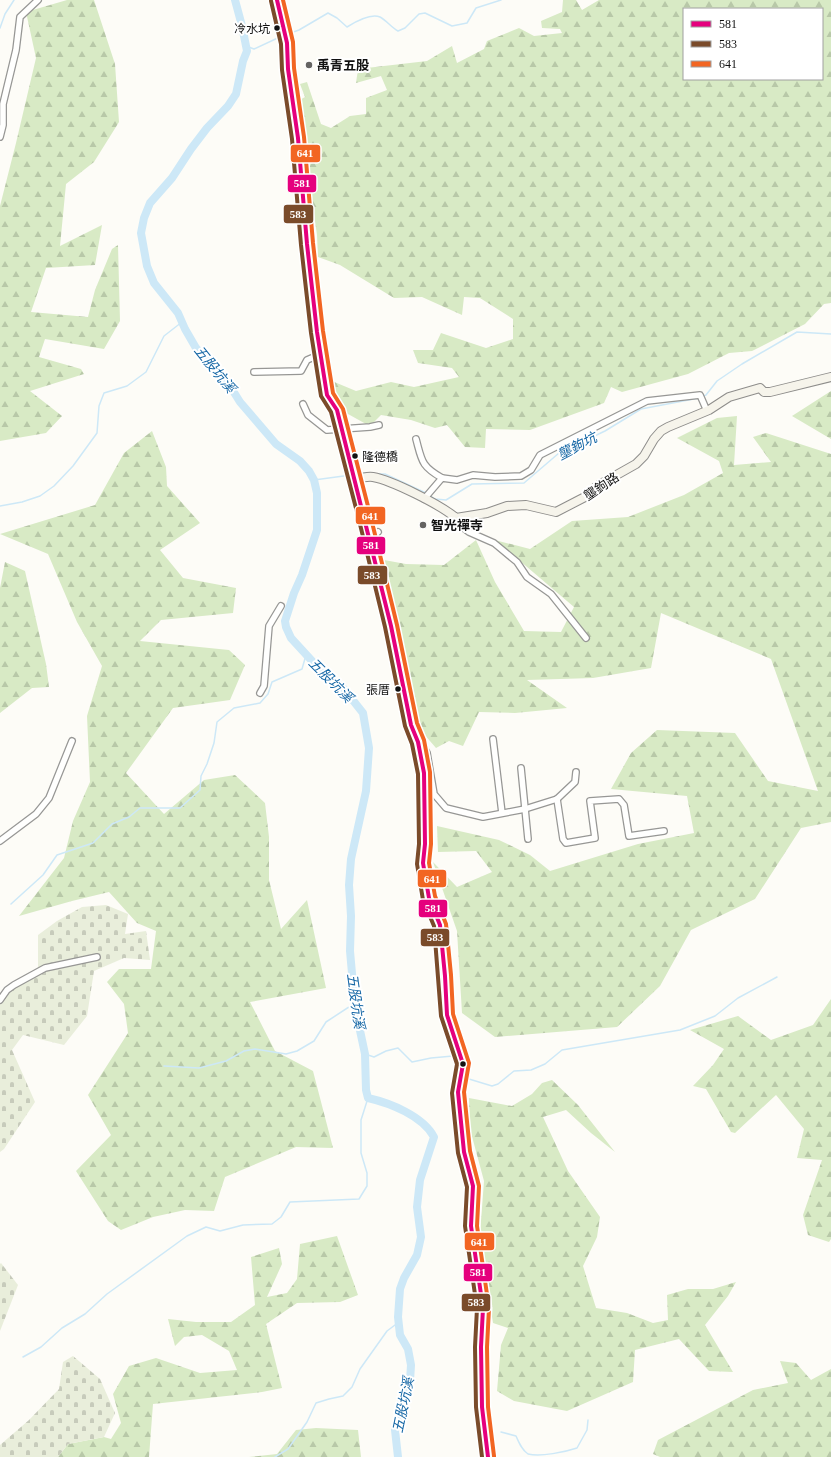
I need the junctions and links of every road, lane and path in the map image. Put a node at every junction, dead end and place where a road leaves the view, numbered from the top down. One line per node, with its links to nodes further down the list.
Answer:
1 (38, 0): 3 (street)
2 (277, 0): 4 (main road)
3 (0, 137)
4 (321, 354): 5 (street); 10 (main road)
5 (254, 372)
6 (831, 377): 8 (main road, 壟鉤路)
7 (303, 404): 10 (street)
8 (707, 411): 13 (street); 15 (main road, 壟鉤路)
9 (379, 425): 10 (street)
10 (342, 429): 12 (main road)
11 (416, 439): 13 (street)
12 (354, 476): 14 (main road); 17 (main road)
13 (442, 478): 14 (street)
14 (426, 496): 15 (main road)
15 (456, 518): 19 (street)
16 (378, 532): 17 (street)
17 (370, 539): 23 (main road)
18 (281, 606): 20 (street)
19 (586, 638)
20 (260, 693)
21 (493, 739): 28 (street)
22 (72, 741): 31 (street)
23 (418, 742): 28 (street); 34 (main road)
24 (521, 768): 27 (street)
25 (576, 772): 26 (street)
26 (557, 799): 27 (street); 29 (street)
27 (525, 809): 28 (street); 30 (street)
28 (502, 813)
29 (664, 832)
30 (528, 839)
31 (0, 841)
32 (97, 957): 33 (street)
33 (0, 1000)
34 (488, 1457)

